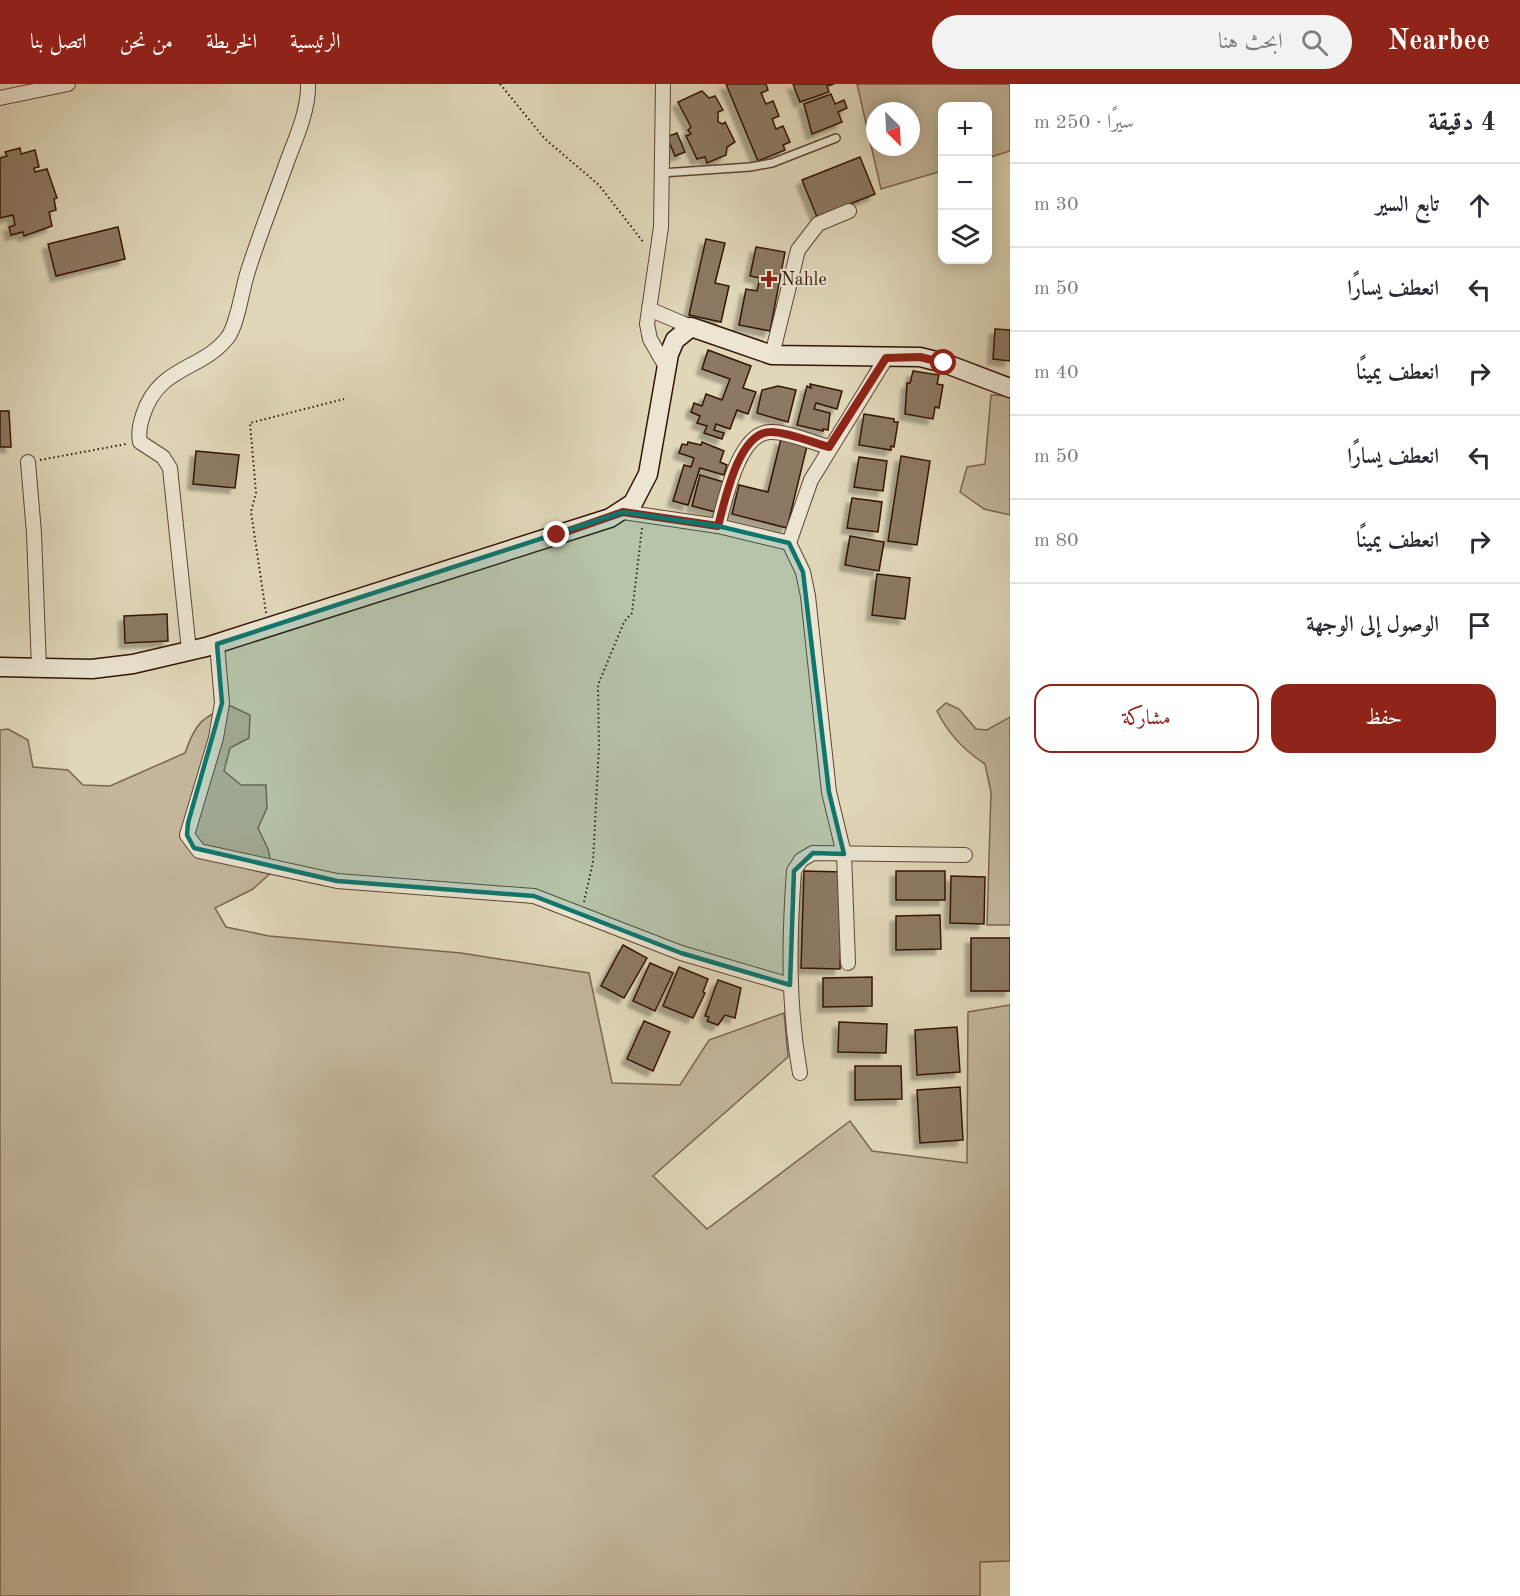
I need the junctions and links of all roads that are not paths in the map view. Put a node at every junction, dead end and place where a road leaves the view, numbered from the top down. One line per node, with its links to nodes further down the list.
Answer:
1 (68, 84): 4 (street)
2 (309, 84): 20 (street)
3 (663, 84): 6 (street)
4 (0, 98)
5 (836, 138): 6 (lane)
6 (661, 173): 8 (street)
7 (849, 211): 10 (street)
8 (649, 309): 9 (street); 12 (street)
9 (691, 327): 10 (street); 12 (street)
10 (772, 355): 11 (street)
11 (886, 358): 13 (street); 14 (street)
12 (666, 367): 16 (street)
13 (1010, 388)
14 (829, 447): 17 (street); 18 (street)
15 (28, 462): 22 (street)
16 (623, 512): 17 (street); 19 (street)
17 (718, 526): 18 (street)
18 (789, 543): 23 (street)
19 (217, 644): 20 (street); 26 (street)
20 (189, 651): 22 (street)
21 (0, 667): 22 (street)
22 (39, 668)
23 (844, 854): 24 (street); 25 (street); 26 (street)
24 (965, 855)
25 (848, 963)
26 (790, 985): 27 (street)
27 (800, 1073)

